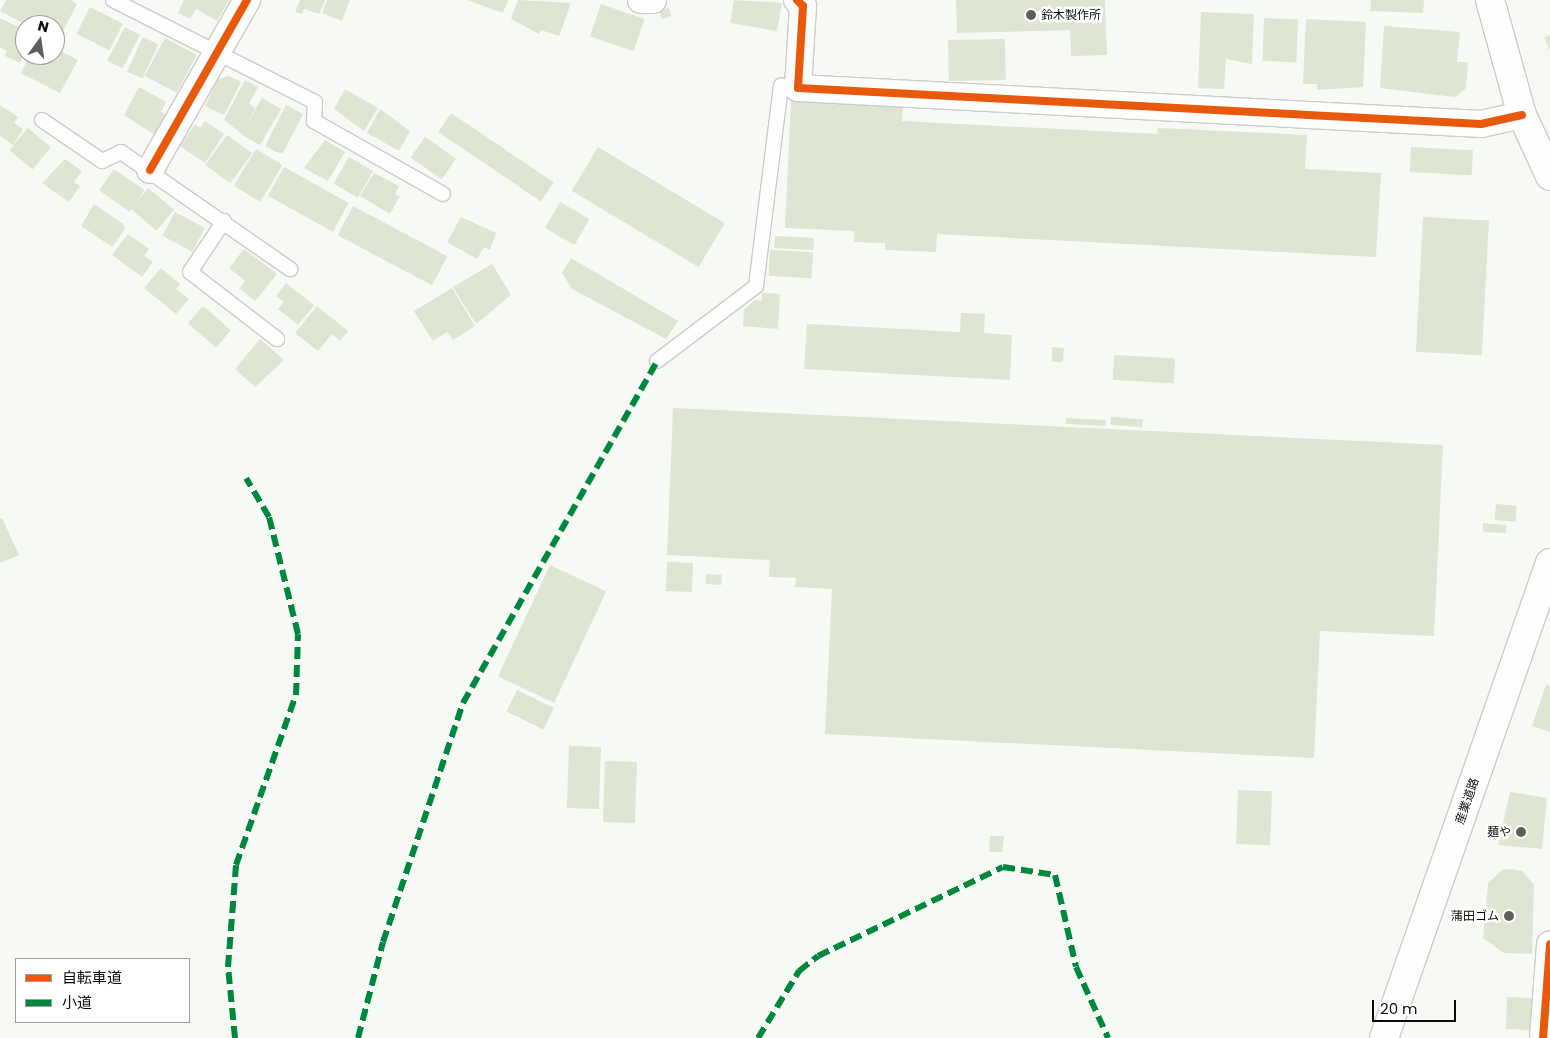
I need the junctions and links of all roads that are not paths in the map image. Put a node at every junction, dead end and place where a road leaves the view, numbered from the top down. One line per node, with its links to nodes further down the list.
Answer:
1 (113, 0): 7 (lane)
2 (247, 0): 7 (street)
3 (641, 0): 4 (street)
4 (654, 0)
5 (797, 0): 8 (street)
6 (1490, 0): 9 (main road)
7 (218, 54): 11 (street); 13 (lane)
8 (798, 88): 9 (street); 17 (lane)
9 (1522, 115): 12 (main road)
10 (42, 120): 11 (lane)
11 (150, 170): 14 (lane)
12 (1550, 176)
13 (443, 194)
14 (224, 221): 15 (lane); 16 (lane)
15 (290, 269)
16 (277, 339)
17 (657, 362)
18 (1550, 563): 21 (main road, 産業道路)
19 (1550, 944): 20 (street)
20 (1549, 989): 22 (street)
21 (1384, 1038)
22 (1543, 1038)

